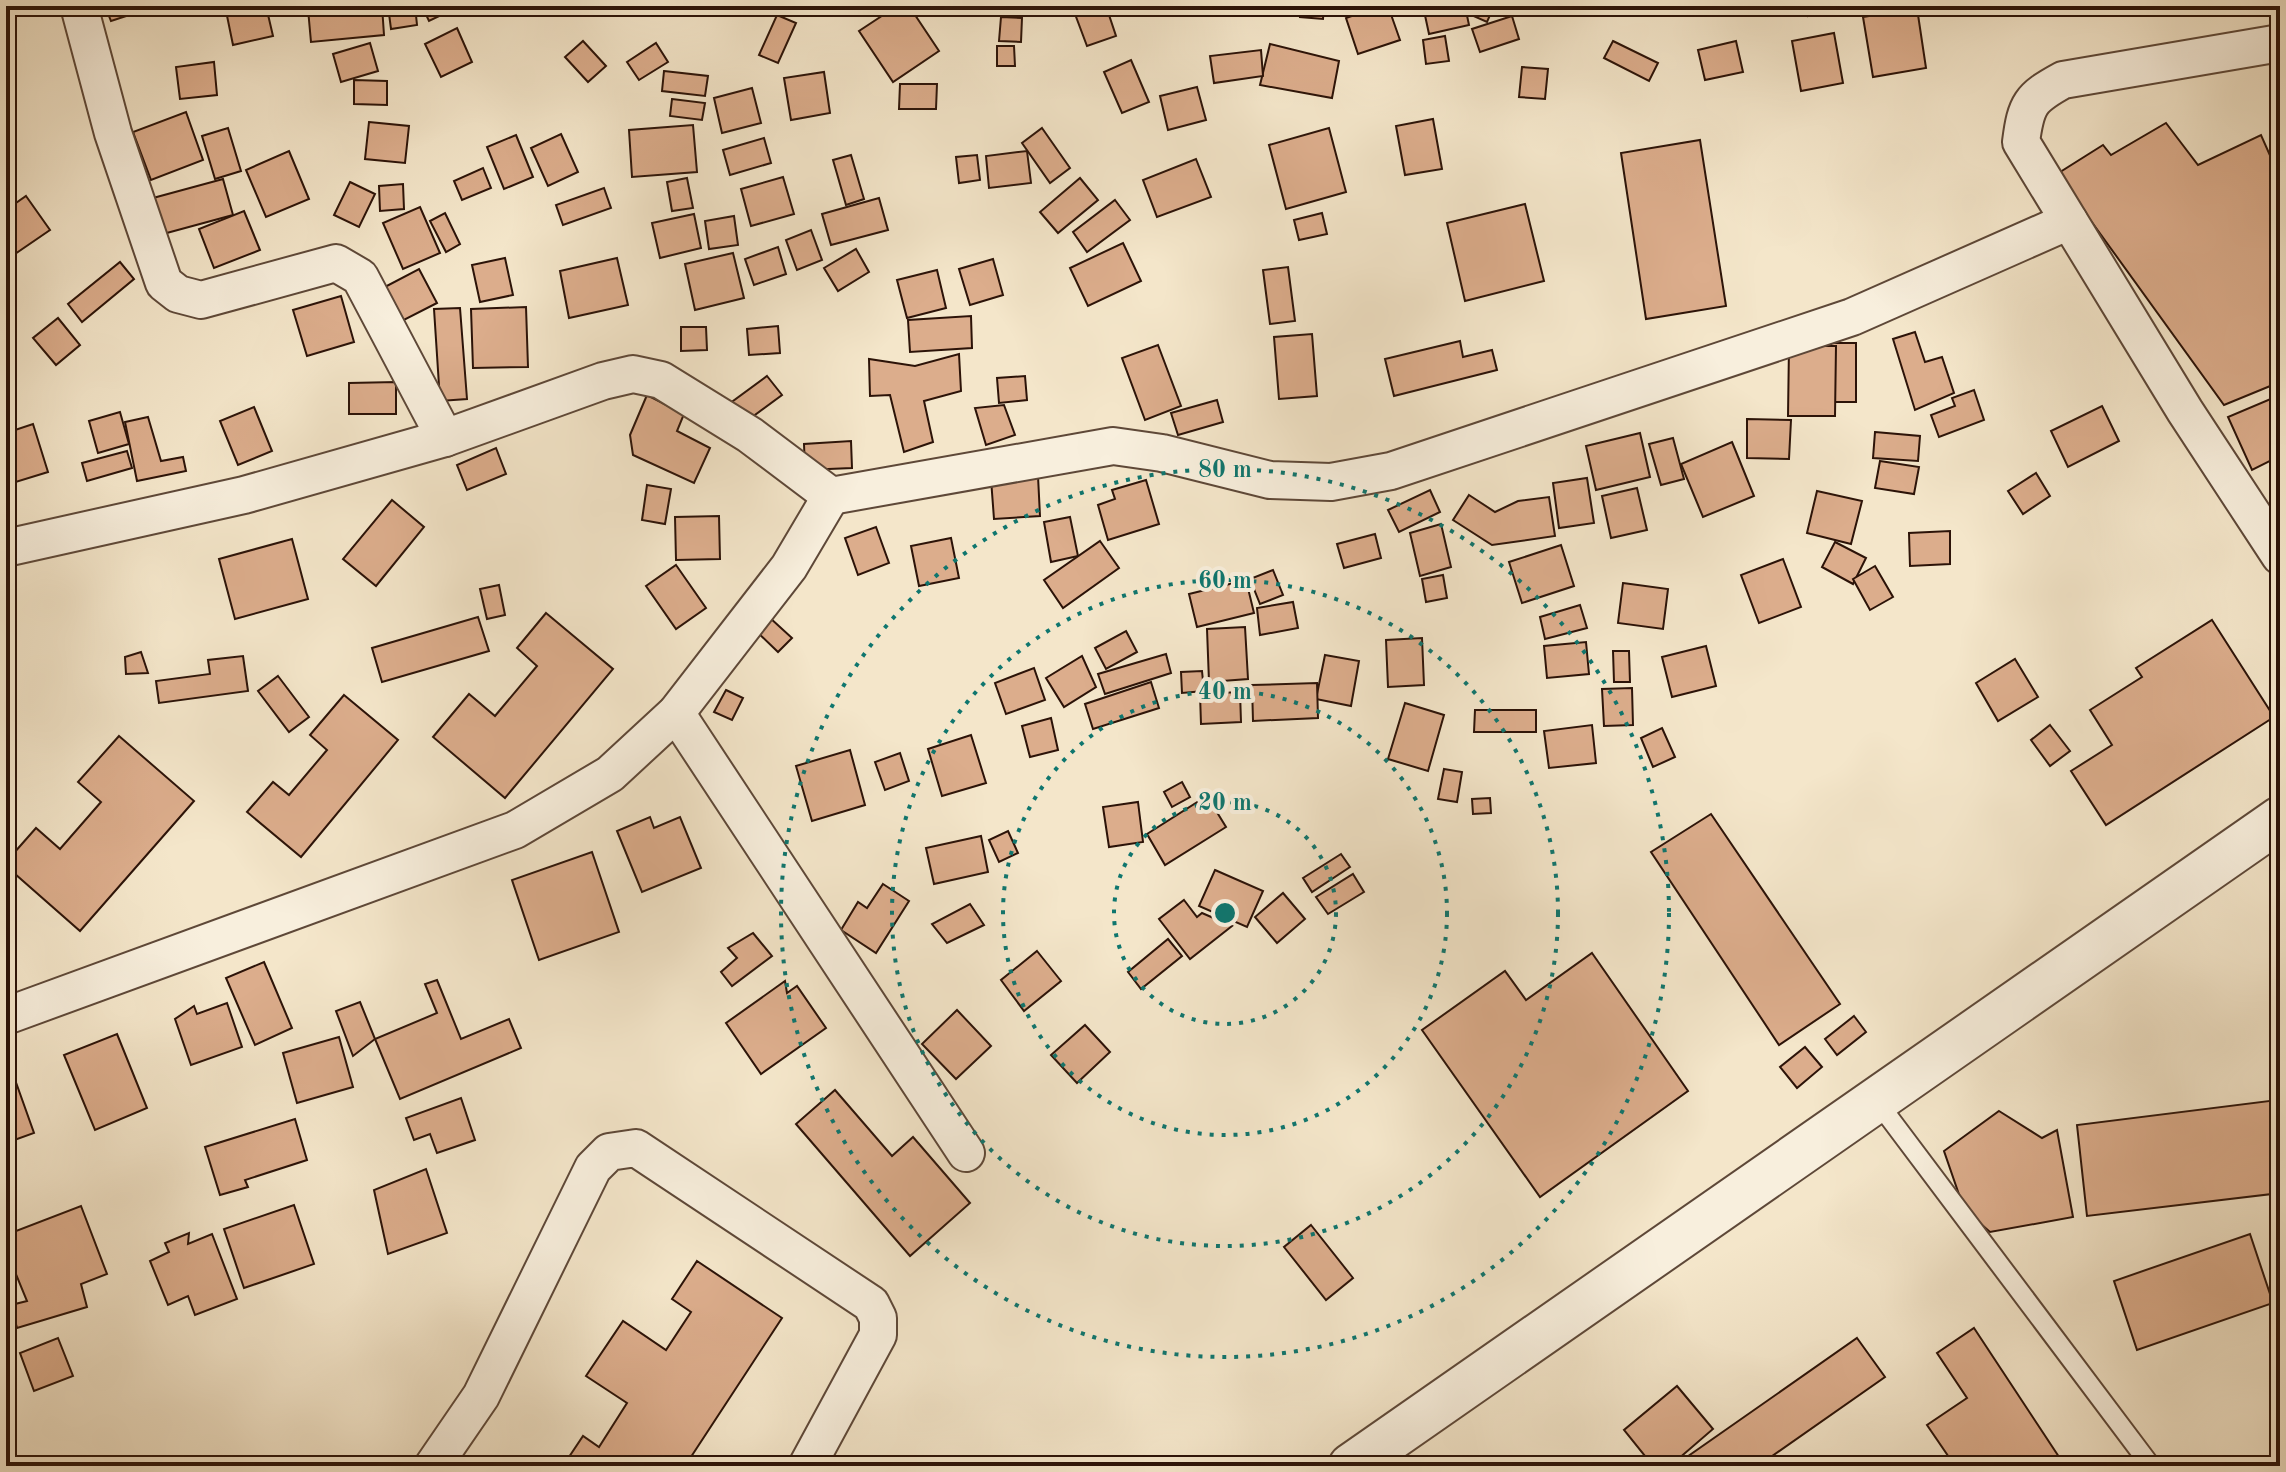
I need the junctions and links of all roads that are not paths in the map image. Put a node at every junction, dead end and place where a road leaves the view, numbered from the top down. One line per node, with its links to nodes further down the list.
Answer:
1 (79, 6): 4 (street)
2 (2280, 43): 3 (street)
3 (2069, 221): 5 (street); 7 (street)
4 (445, 438): 5 (street); 6 (street)
5 (831, 496): 8 (street)
6 (6, 548)
7 (2280, 556)
8 (676, 713): 10 (street); 12 (street)
9 (2280, 819): 11 (street)
10 (6, 1016)
11 (1876, 1099): 15 (street); 16 (lane)
12 (966, 1153)
13 (433, 1466): 14 (street)
14 (807, 1466)
15 (1351, 1466)
16 (2151, 1466)

